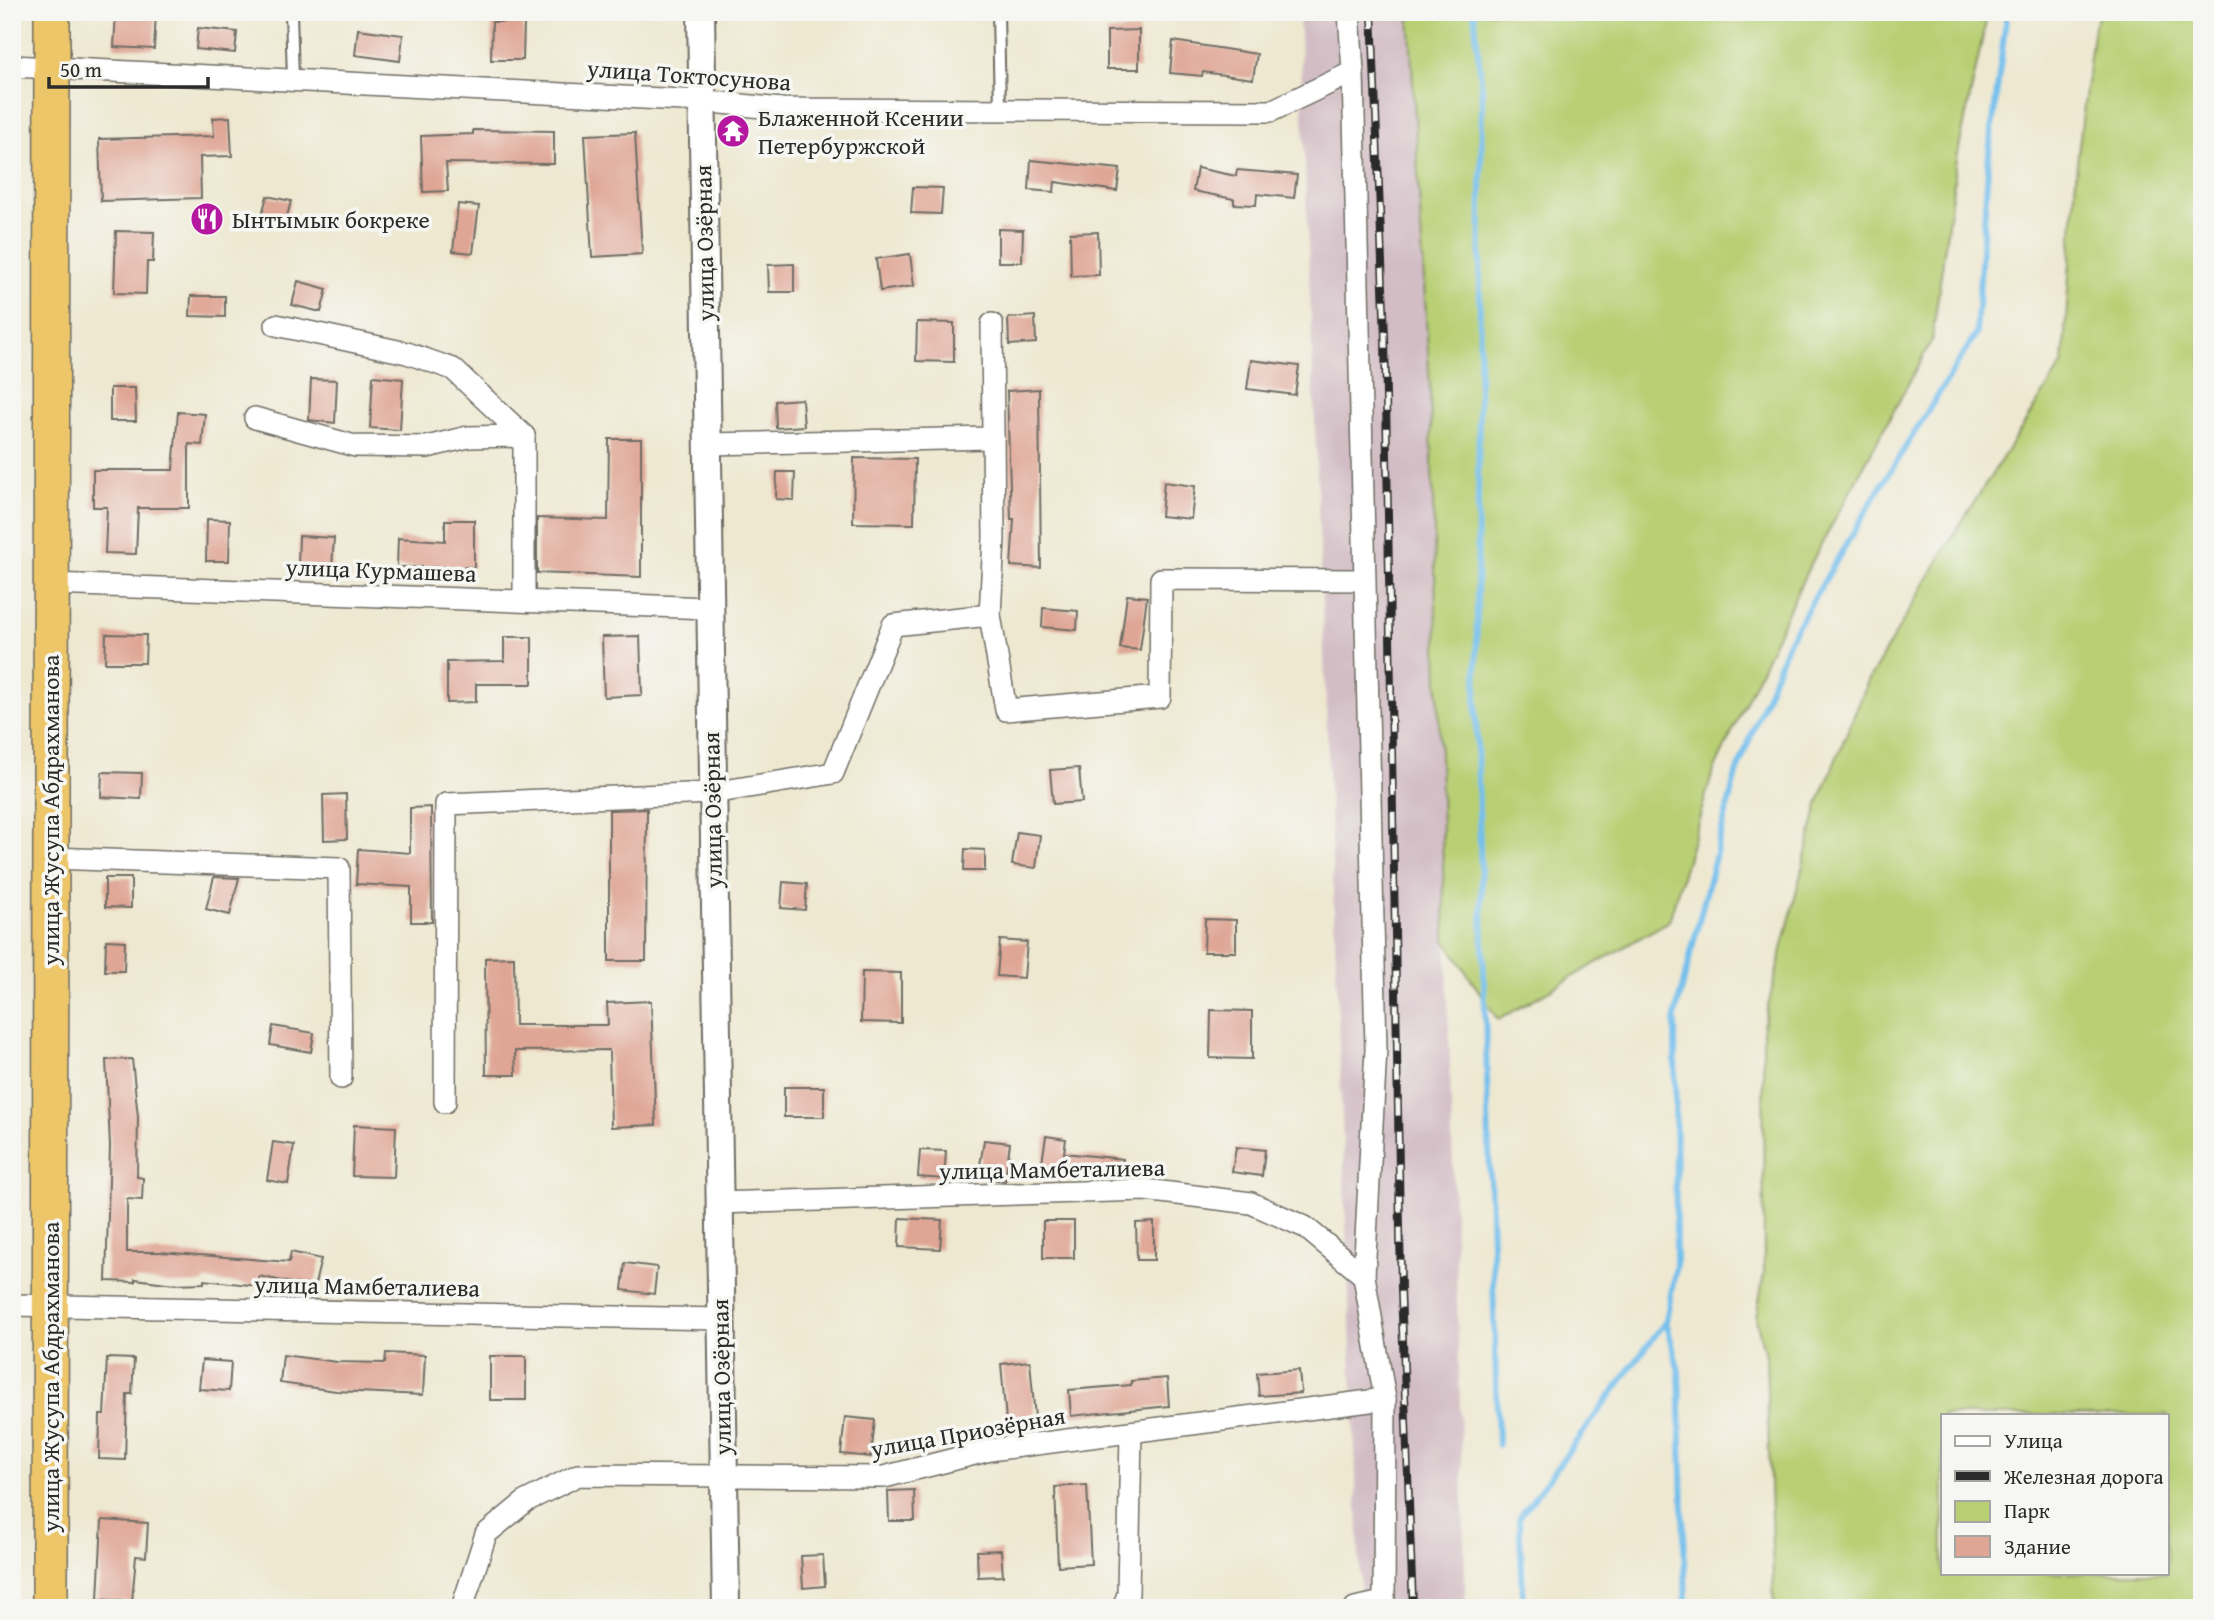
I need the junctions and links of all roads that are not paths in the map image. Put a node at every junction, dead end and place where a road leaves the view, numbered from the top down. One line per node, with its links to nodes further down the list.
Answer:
1 (52, 12): 7 (highway, улица Жусупа Абдрахманова)
2 (291, 12): 9 (lane)
3 (701, 12): 10 (street, улица Озёрная)
4 (998, 12): 11 (lane)
5 (1349, 12): 8 (street)
6 (12, 65): 7 (street, улица Токтосунова)
7 (53, 67): 9 (street, улица Токтосунова); 19 (highway, улица Жусупа Абдрахманова)
8 (1353, 72): 11 (street, улица Токтосунова); 18 (street)
9 (293, 79): 10 (street, улица Токтосунова)
10 (702, 101): 11 (street, улица Токтосунова); 17 (street, улица Озёрная)
11 (1000, 110)
12 (992, 324): 16 (street)
13 (276, 326): 15 (street)
14 (255, 418): 15 (street)
15 (524, 436): 20 (street)
16 (993, 438): 17 (street); 22 (street)
17 (707, 444): 21 (street, улица Озёрная)
18 (1364, 580): 22 (street); 28 (street)
19 (51, 584): 20 (street, улица Курмашева); 24 (highway, улица Жусупа Абдрахманова)
20 (524, 601): 21 (street, улица Курмашева)
21 (709, 608): 23 (street, улица Озёрная)
22 (990, 615): 23 (street)
23 (712, 793): 26 (street); 27 (street, улица Озёрная)
24 (50, 858): 25 (street); 30 (highway, улица Жусупа Абдрахманова)
25 (341, 1078)
26 (445, 1102)
27 (718, 1203): 28 (street, улица Мамбеталиева); 31 (street, улица Озёрная)
28 (1364, 1276): 32 (street)
29 (12, 1305): 30 (street, улица Мамбеталиева)
30 (49, 1306): 31 (street, улица Мамбеталиева); 36 (highway, улица Жусупа Абдрахманова)
31 (720, 1319): 34 (street, улица Озёрная)
32 (1385, 1399): 33 (street, улица Приозёрная); 35 (street)
33 (1131, 1432): 34 (street, улица Приозёрная); 39 (street)
34 (723, 1477): 37 (street, улица Приозёрная); 38 (street, улица Озёрная)
35 (1383, 1605): 40 (street)
36 (50, 1608)
37 (462, 1608)
38 (726, 1608)
39 (1123, 1608)
40 (1355, 1608)

